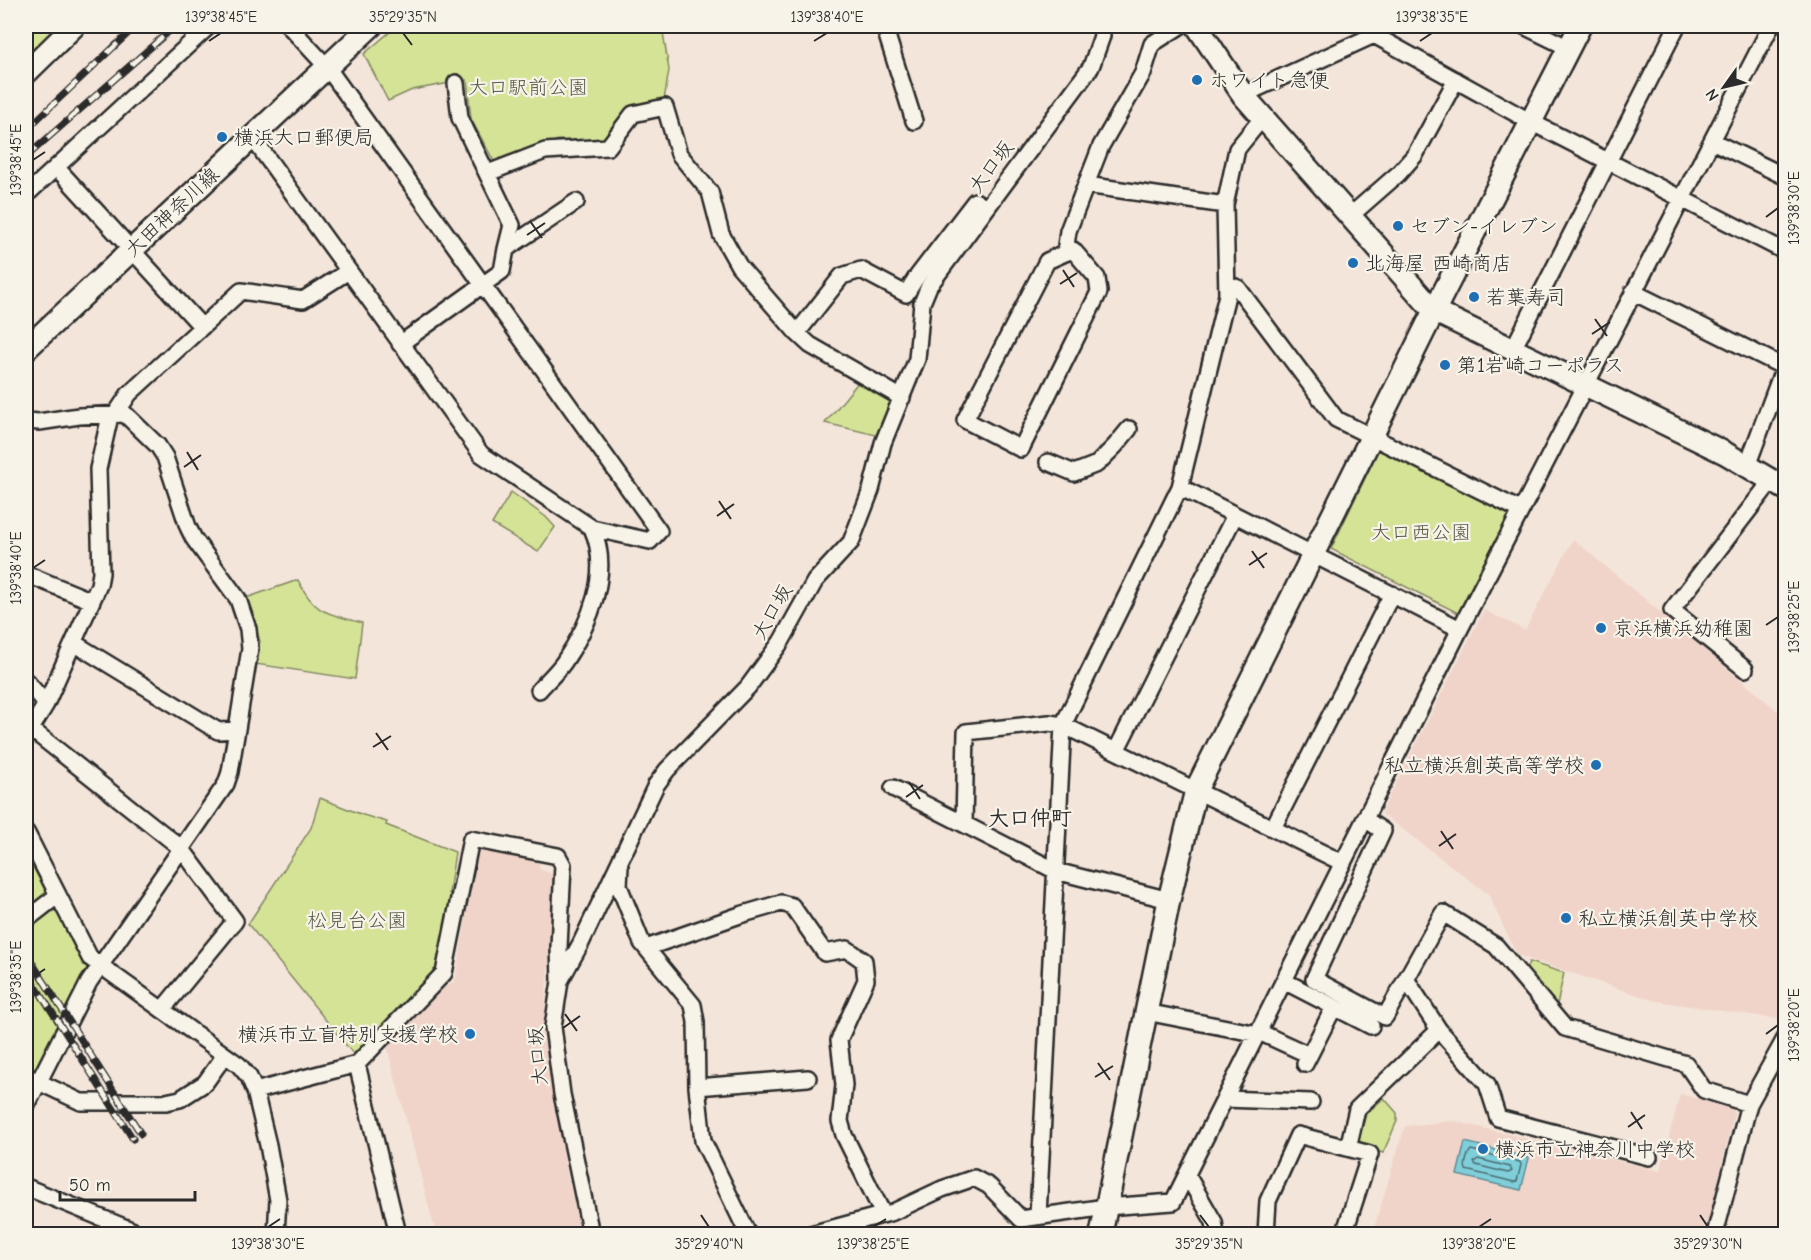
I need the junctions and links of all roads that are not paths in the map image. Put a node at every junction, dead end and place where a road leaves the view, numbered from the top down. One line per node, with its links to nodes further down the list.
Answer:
1 (74, 26): 16 (street)
2 (209, 26): 26 (street)
3 (289, 26): 15 (street)
4 (371, 26): 15 (street, 大田神奈川線)
5 (884, 26): 21 (street)
6 (1101, 26): 34 (street, 大口坂)
7 (1180, 26): 29 (street)
8 (1197, 26): 19 (street)
9 (1524, 26): 14 (street)
10 (1580, 26): 14 (street)
11 (1677, 26): 25 (street)
12 (1771, 26): 24 (street)
13 (1373, 29): 17 (street); 19 (street)
14 (1569, 48): 22 (street)
15 (327, 67): 23 (street, 大田神奈川線); 42 (street)
16 (26, 73)
17 (1456, 80): 22 (street); 35 (street)
18 (456, 83): 28 (street)
19 (1243, 95): 20 (street)
20 (1263, 117): 33 (street); 35 (street)
21 (914, 121)
22 (1531, 122): 25 (street); 44 (street)
23 (252, 137): 36 (street, 大田神奈川線); 40 (street)
24 (1712, 141): 27 (street); 31 (street)
25 (1608, 161): 31 (street); 49 (street)
26 (56, 167): 30 (street); 36 (street)
27 (1783, 171)
28 (488, 173): 37 (street); 46 (street)
29 (1086, 185): 33 (street); 39 (street)
30 (26, 195)
31 (1683, 200): 38 (street); 43 (street)
32 (576, 202): 37 (street)
33 (1225, 205): 41 (street)
34 (986, 208): 46 (street); 52 (street, 大口坂)
35 (1350, 216): 44 (street)
36 (132, 249): 45 (street); 48 (street, 大田神奈川線)
37 (506, 249): 42 (street)
38 (1785, 252)
39 (1065, 253): 39 (street)
40 (347, 272): 45 (street); 47 (street)
41 (1227, 284): 56 (street); 60 (street)
42 (483, 286): 47 (street); 63 (street)
43 (1633, 292): 50 (street); 51 (street)
44 (1434, 311): 49 (street); 56 (street)
45 (202, 327): 53 (street)
46 (797, 333): 52 (street)
47 (400, 344): 63 (street)
48 (26, 349)
49 (1513, 349): 51 (street)
50 (1785, 365): 58 (street)
51 (1585, 384): 58 (street); 61 (street)
52 (902, 398): 85 (street, 大口坂)
53 (112, 416): 54 (street); 67 (street); 75 (street)
54 (26, 421)
55 (1129, 429): 57 (street)
56 (1373, 437): 61 (street); 64 (street)
57 (1048, 462)
58 (1747, 466): 59 (street)
59 (1779, 485): 70 (street)
60 (1180, 487): 62 (street); 74 (street)
61 (1520, 510): 68 (street)
62 (1236, 514): 64 (street); 77 (street)
63 (592, 528): 72 (street)
64 (1314, 554): 66 (street); 79 (street)
65 (26, 574): 67 (street)
66 (1392, 594): 68 (street); 82 (street)
67 (92, 602): 69 (street)
68 (1460, 629): 80 (street)
69 (74, 643): 73 (street); 75 (street)
70 (1745, 669)
71 (26, 681): 73 (street)
72 (539, 690)
73 (46, 704): 76 (street)
74 (1063, 725): 77 (street); 81 (street); 87 (street)
75 (237, 730): 84 (street)
76 (28, 733): 84 (street)
77 (1116, 751): 79 (street)
78 (893, 788): 81 (street)
79 (1196, 790): 82 (street); 89 (street)
80 (1365, 819): 86 (street); 93 (street)
81 (963, 824): 87 (street)
82 (1273, 828): 86 (street)
83 (26, 832): 88 (street)
84 (181, 849): 92 (street); 97 (street)
85 (620, 861): 91 (street); 94 (street, 大口坂)
86 (1343, 863): 95 (street)
87 (1056, 871): 89 (street); 119 (street)
88 (58, 895): 90 (street); 92 (street)
89 (1169, 900): 98 (street)
90 (26, 920)
91 (646, 948): 107 (street); 118 (street)
92 (100, 965): 97 (street); 106 (street)
93 (1406, 980): 100 (street); 111 (street)
94 (560, 981): 104 (street); 123 (street, 大口坂)
95 (1284, 981): 96 (street); 101 (street)
96 (1334, 1007): 99 (street); 101 (street)
97 (162, 1010): 103 (street)
98 (1146, 1012): 101 (street); 117 (street)
99 (1371, 1026)
100 (1439, 1030): 113 (street); 114 (street)
101 (1258, 1033): 109 (street)
102 (1785, 1037): 111 (street)
103 (225, 1055): 106 (street); 108 (street)
104 (357, 1064): 108 (street); 122 (street)
105 (808, 1078): 107 (street)
106 (32, 1079): 112 (street)
107 (697, 1087): 124 (street)
108 (255, 1091): 121 (street)
109 (1225, 1099): 110 (street); 115 (street)
110 (1311, 1102)
111 (1749, 1104): 130 (street)
112 (26, 1107)
113 (1348, 1148): 128 (street); 129 (street)
114 (1649, 1157)
115 (1187, 1175): 117 (street); 127 (street)
116 (26, 1187): 120 (street)
117 (1106, 1208): 119 (street); 126 (street)
118 (883, 1214): 119 (street); 125 (street)
119 (1038, 1216)
120 (141, 1234)
121 (276, 1234)
122 (398, 1234)
123 (591, 1234)
124 (748, 1234)
125 (811, 1234)
126 (1101, 1234)
127 (1216, 1234)
128 (1266, 1234)
129 (1344, 1234)
130 (1715, 1234)

